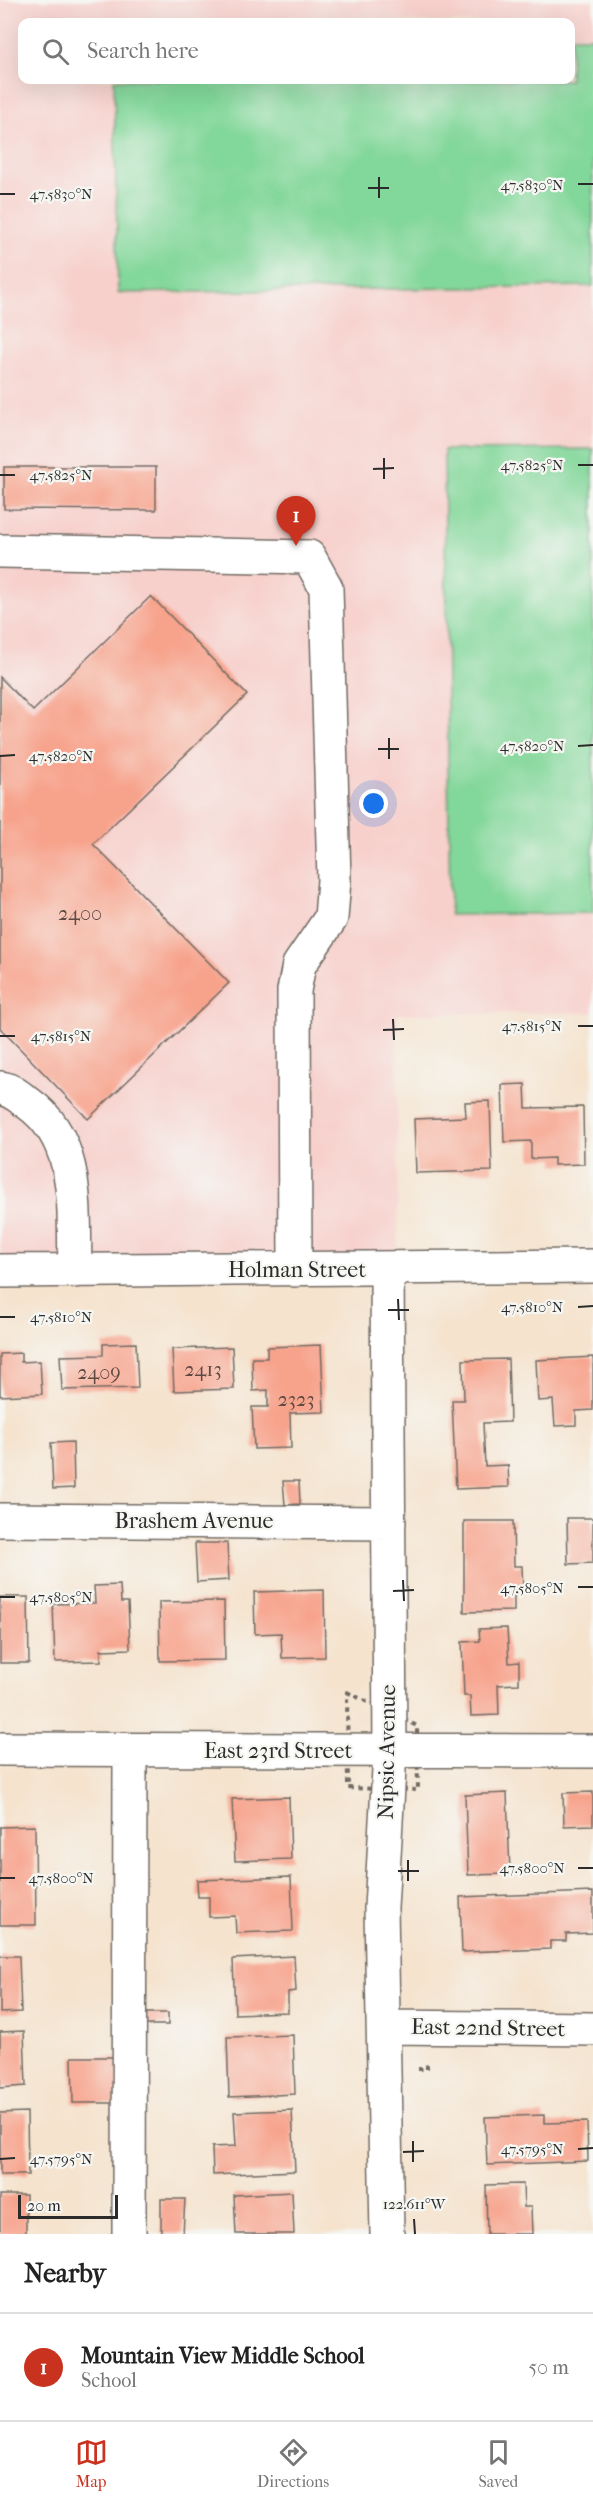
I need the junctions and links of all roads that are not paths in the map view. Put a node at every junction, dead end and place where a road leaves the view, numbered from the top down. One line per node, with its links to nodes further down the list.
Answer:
1 (0, 551): 4 (street)
2 (0, 1088): 7 (street)
3 (593, 1266): 5 (street, Holman Street)
4 (295, 1270): 5 (street, Holman Street); 7 (street, Holman Street)
5 (387, 1270): 9 (street, Nipsic Avenue)
6 (0, 1271): 7 (street, Holman Street)
7 (75, 1271)
8 (0, 1520): 9 (street, Brashem Avenue)
9 (388, 1523): 13 (street, Nipsic Avenue)
10 (0, 1749): 11 (street, East 23rd Street)
11 (130, 1750): 13 (street, East 23rd Street); 16 (street)
12 (593, 1751): 13 (street, East 23rd Street)
13 (390, 1752): 14 (street, Nipsic Avenue)
14 (384, 2027): 15 (street, East 22nd Street); 17 (street, Nipsic Avenue)
15 (593, 2029)
16 (129, 2234)
17 (387, 2234)

